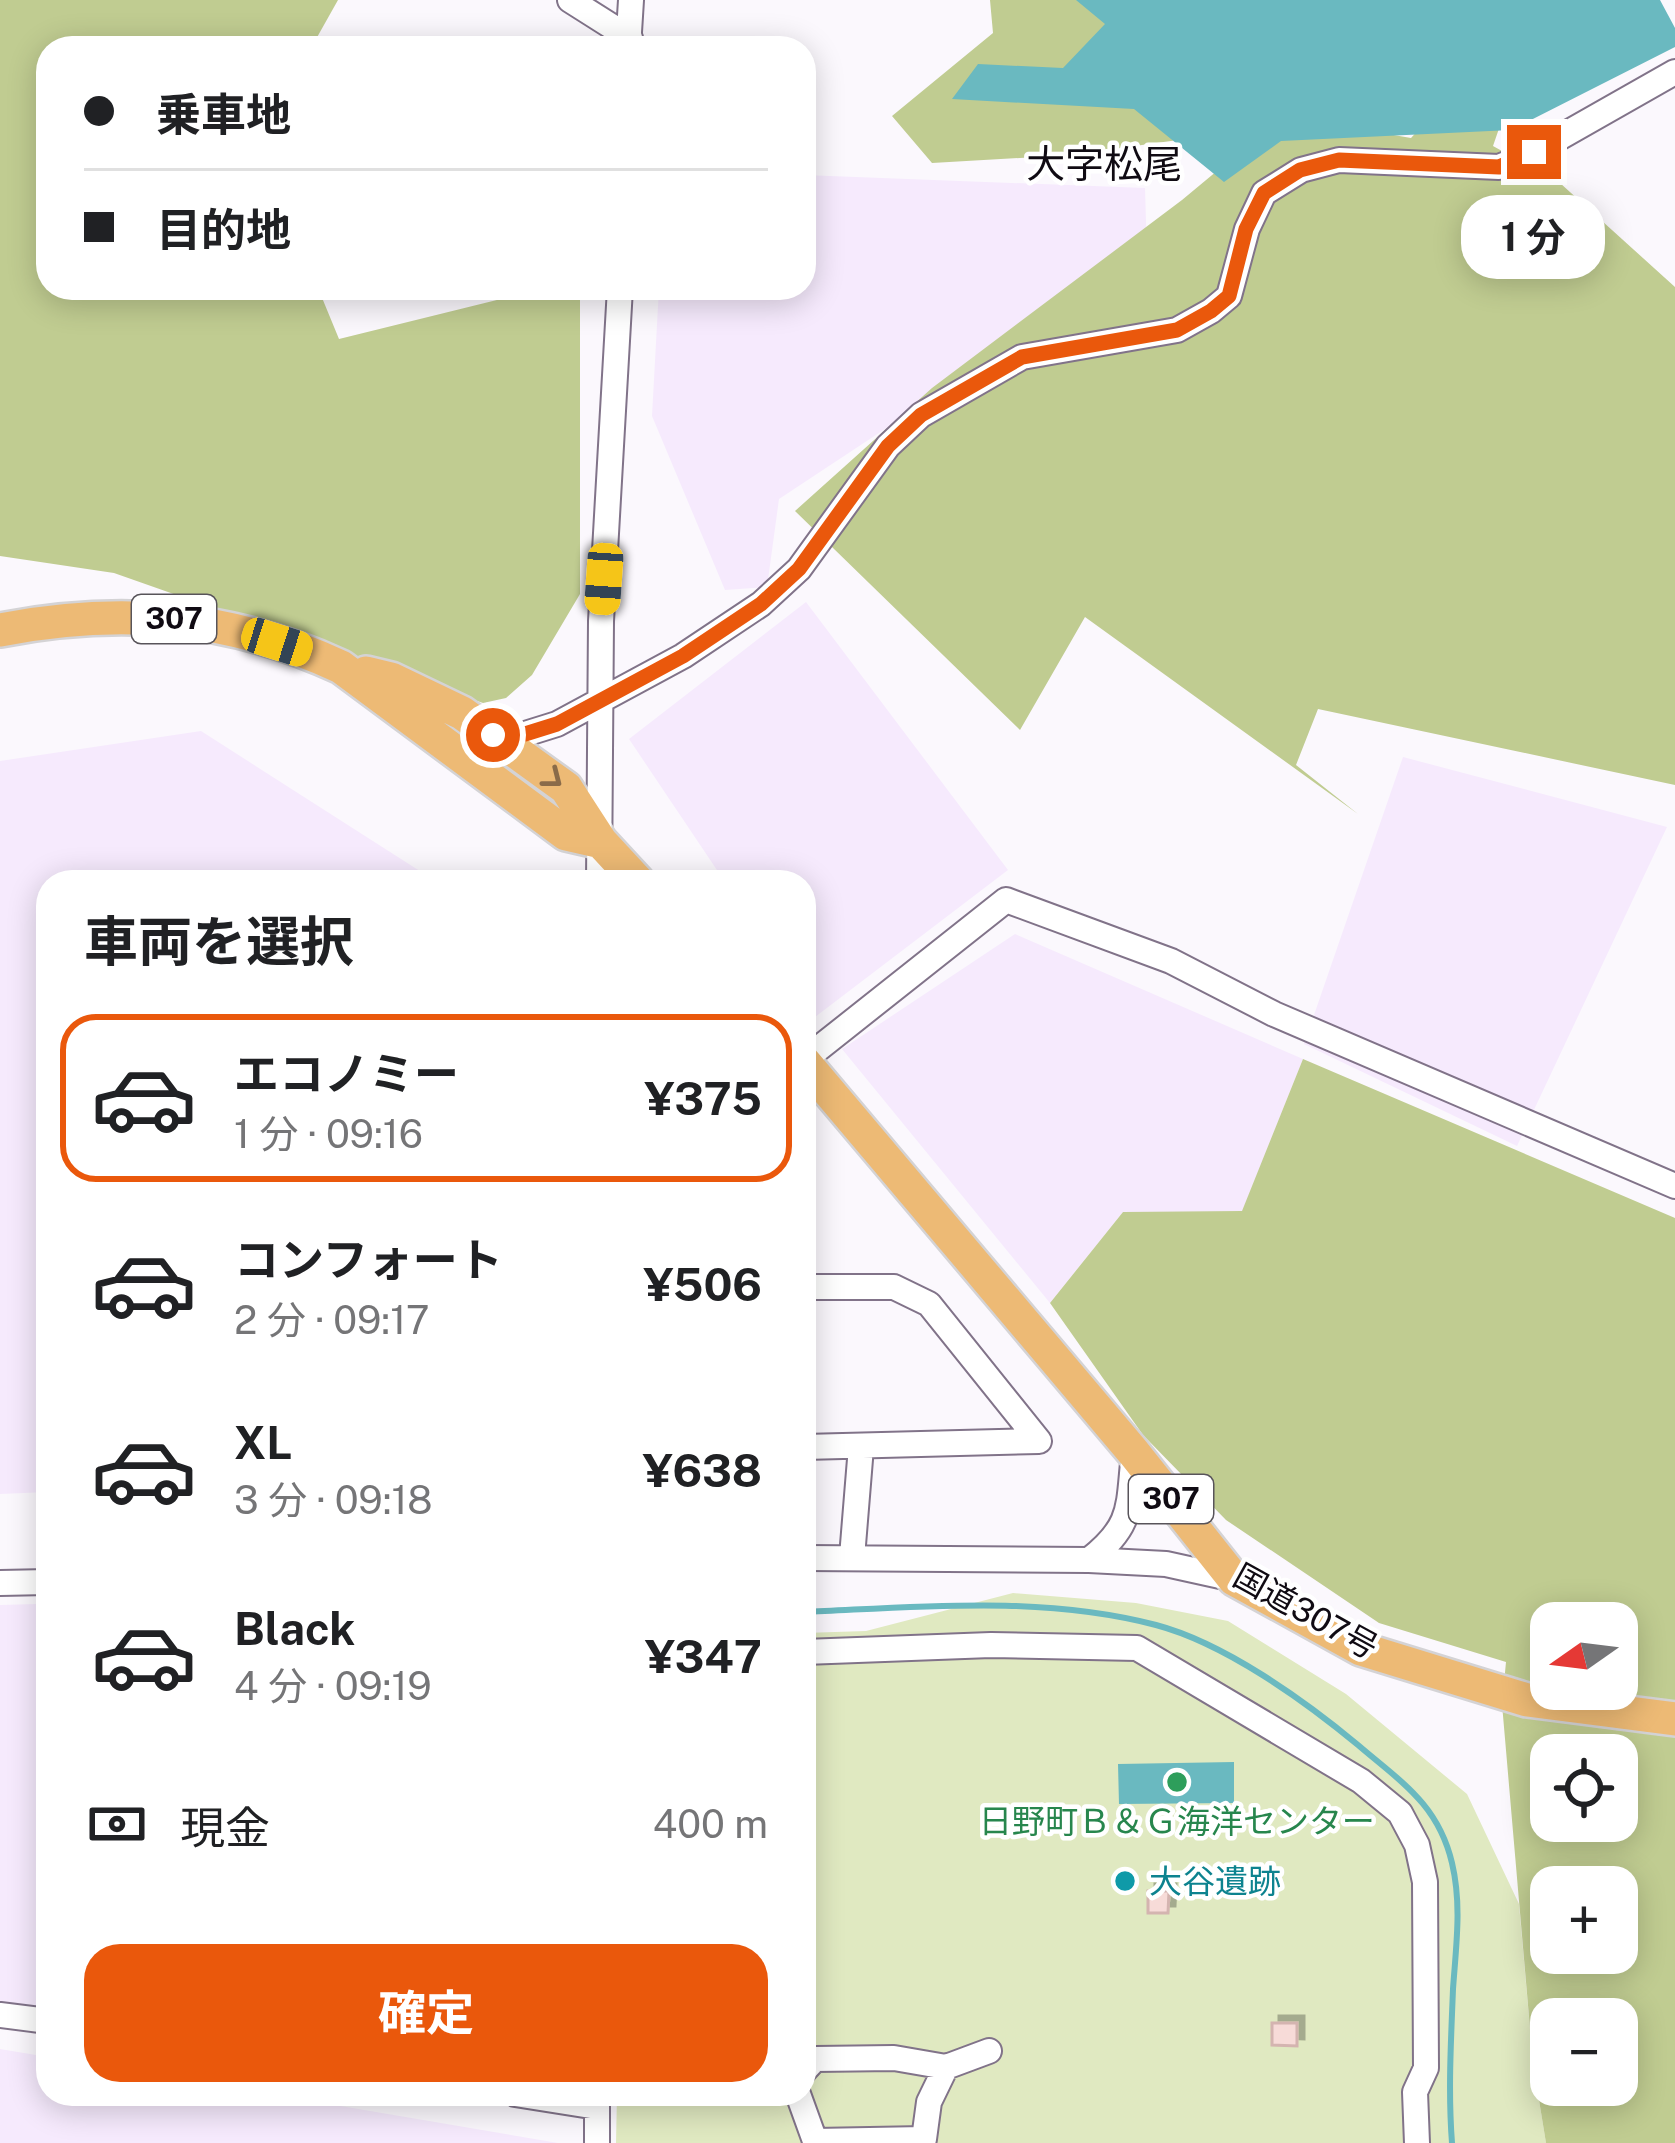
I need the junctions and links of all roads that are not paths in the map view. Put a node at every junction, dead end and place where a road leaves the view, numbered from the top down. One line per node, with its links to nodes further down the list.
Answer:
1 (570, 0): 3 (street)
2 (631, 0): 4 (street)
3 (619, 36)
4 (629, 36)
5 (1675, 72): 9 (street)
6 (619, 300): 9 (street)
7 (0, 630): 8 (highway, 307)
8 (341, 667): 10 (highway, 307); 11 (highway, 307)
9 (600, 698): 10 (street); 11 (street)
10 (493, 735): 11 (highway, 307, one-way to 11)
11 (602, 842): 12 (street); 13 (highway, 307)
12 (600, 870)
13 (627, 870)
14 (816, 1051): 16 (street)
15 (816, 1075): 20 (highway, 国道307号 / 307)
16 (1675, 1186)
17 (816, 1287): 19 (street)
18 (816, 1447): 19 (street)
19 (861, 1447): 21 (street)
20 (1134, 1453): 23 (street); 24 (highway, 国道307号 / 307)
21 (852, 1557): 22 (street); 23 (street)
22 (816, 1558)
23 (1089, 1560): 24 (street)
24 (1234, 1579): 28 (highway, 国道307号 / 307)
25 (36, 1582): 26 (street)
26 (0, 1583)
27 (816, 1652): 37 (street)
28 (1675, 1719)
29 (0, 2015): 30 (street)
30 (36, 2020)
31 (989, 2051): 33 (street)
32 (816, 2059): 33 (street)
33 (946, 2067): 35 (street)
34 (597, 2106): 36 (street)
35 (802, 2106)
36 (597, 2143)
37 (1417, 2143)

